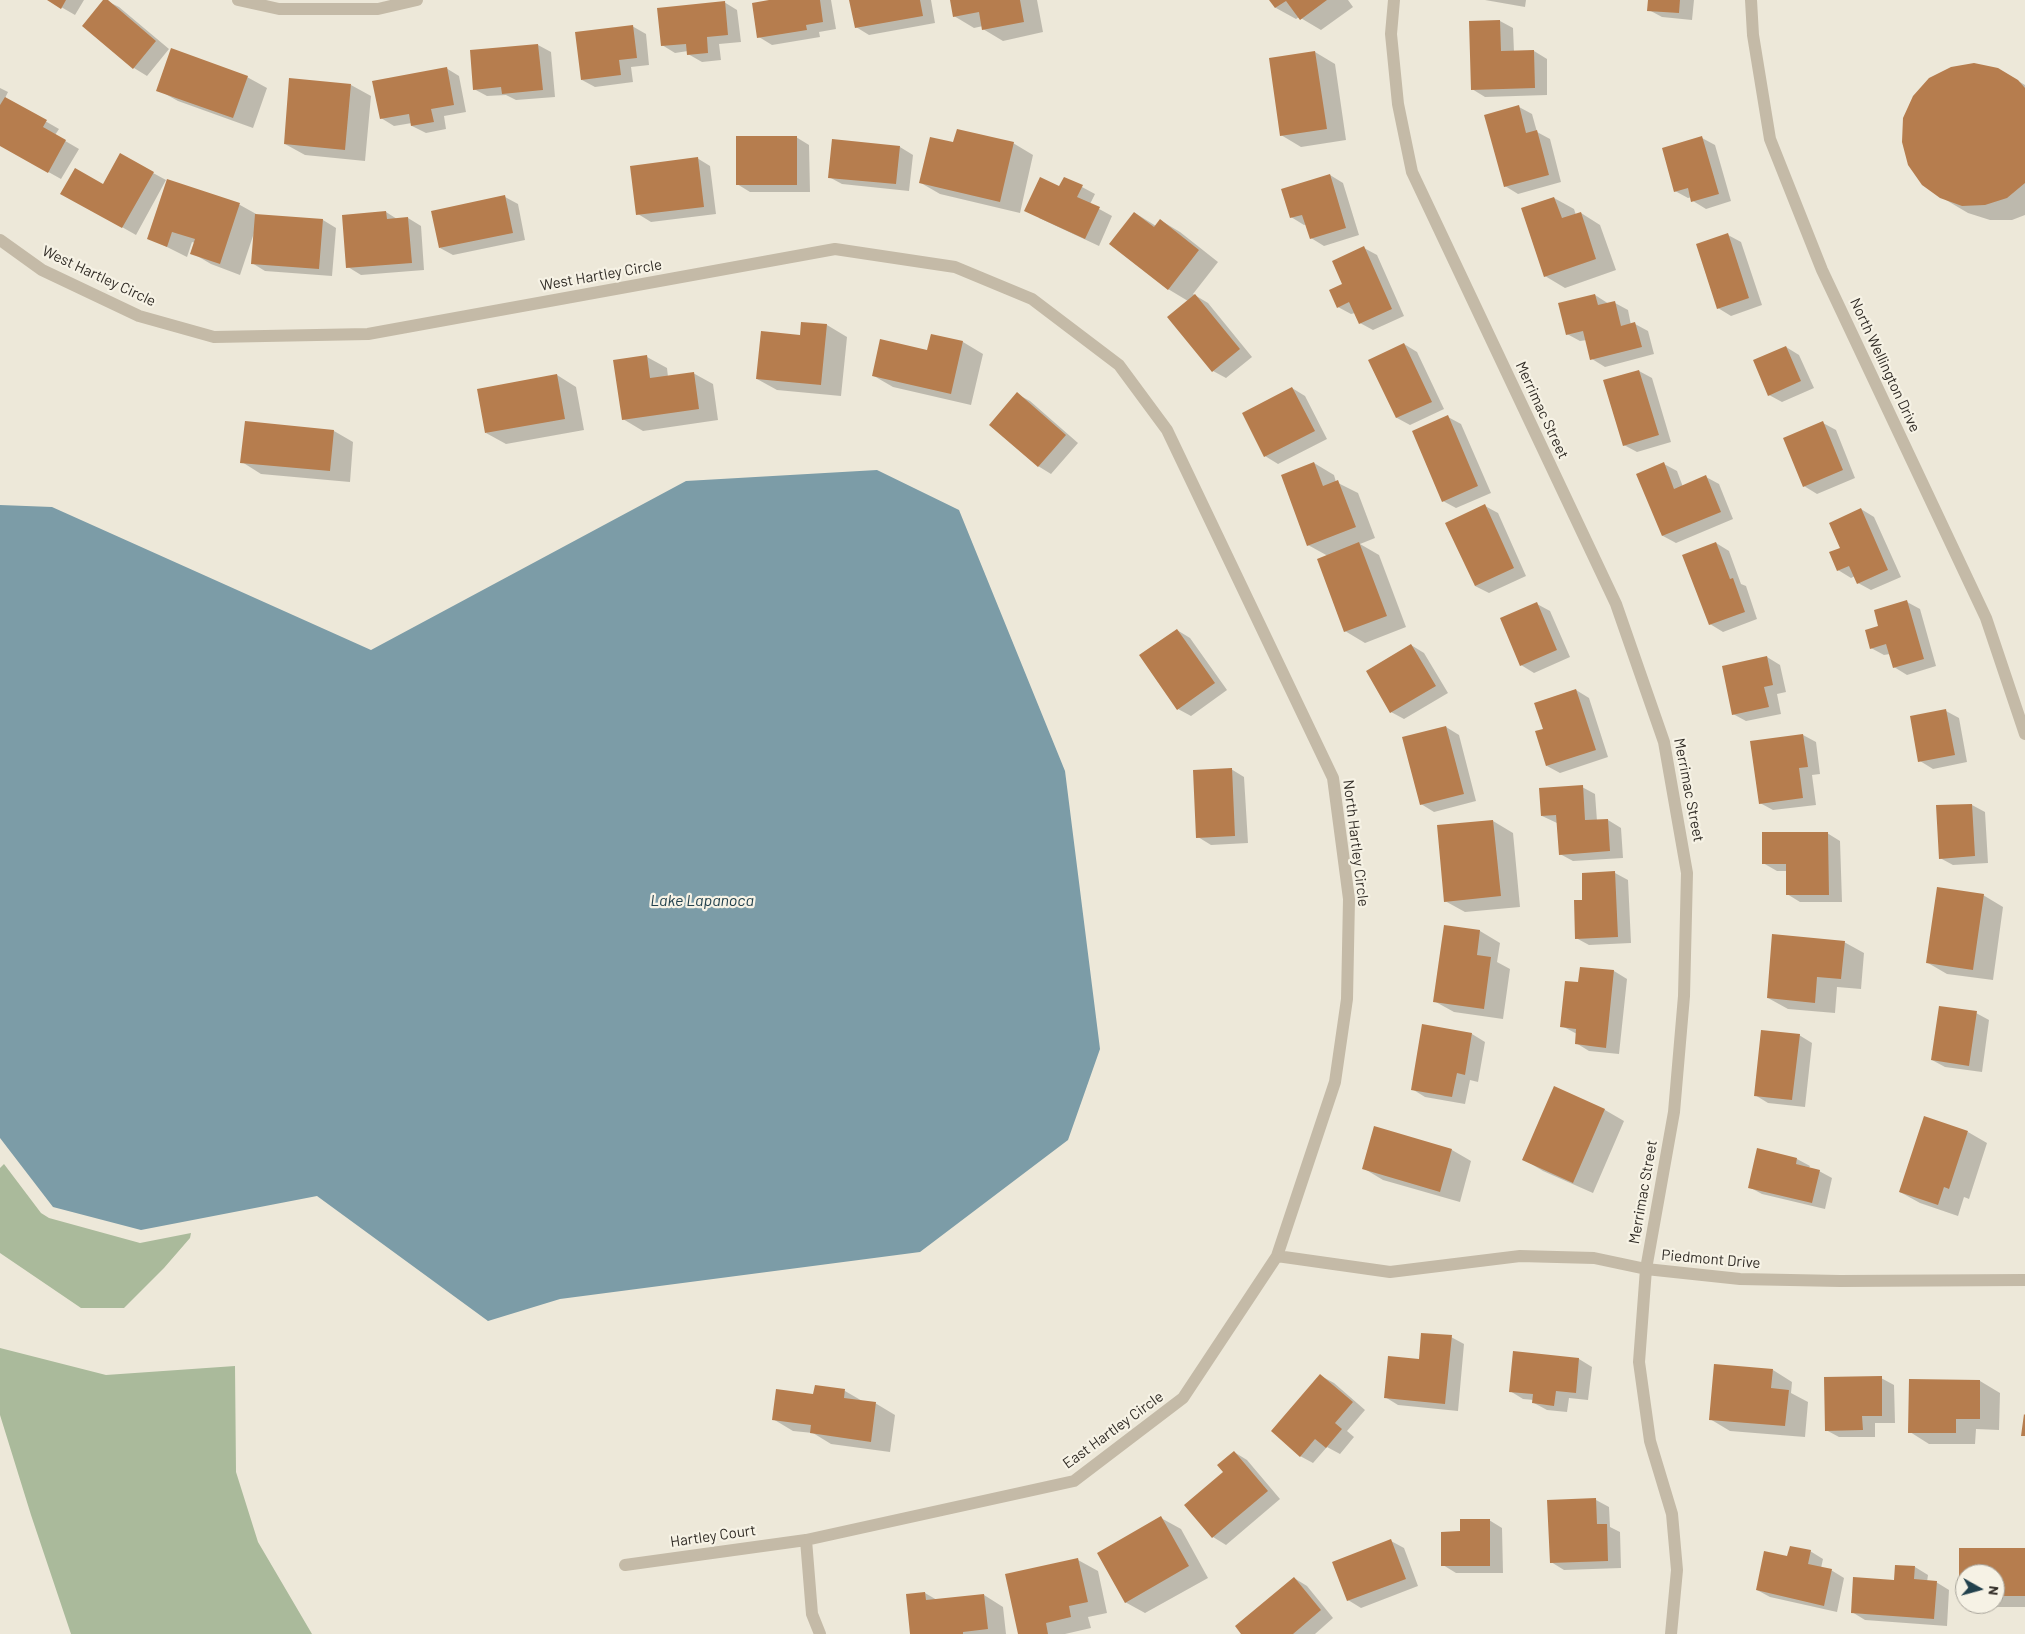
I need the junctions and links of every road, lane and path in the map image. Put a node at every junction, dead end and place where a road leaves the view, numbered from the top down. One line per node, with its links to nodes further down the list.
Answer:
1 (238, 0): 2 (street)
2 (417, 0)
3 (1394, 0): 9 (street, Merrimac Street)
4 (1751, 0): 7 (street, North Wellington Drive)
5 (0, 240): 6 (street, West Hartley Circle)
6 (1167, 430): 8 (street, North Hartley Circle)
7 (2025, 734)
8 (1277, 1256): 9 (street, Piedmont Drive); 11 (street, East Hartley Circle)
9 (1646, 1270): 10 (street, Piedmont Drive); 14 (street, Merrimac Street)
10 (2025, 1280)
11 (806, 1540): 12 (street, Hartley Court); 13 (street)
12 (625, 1565)
13 (820, 1634)
14 (1670, 1634)

